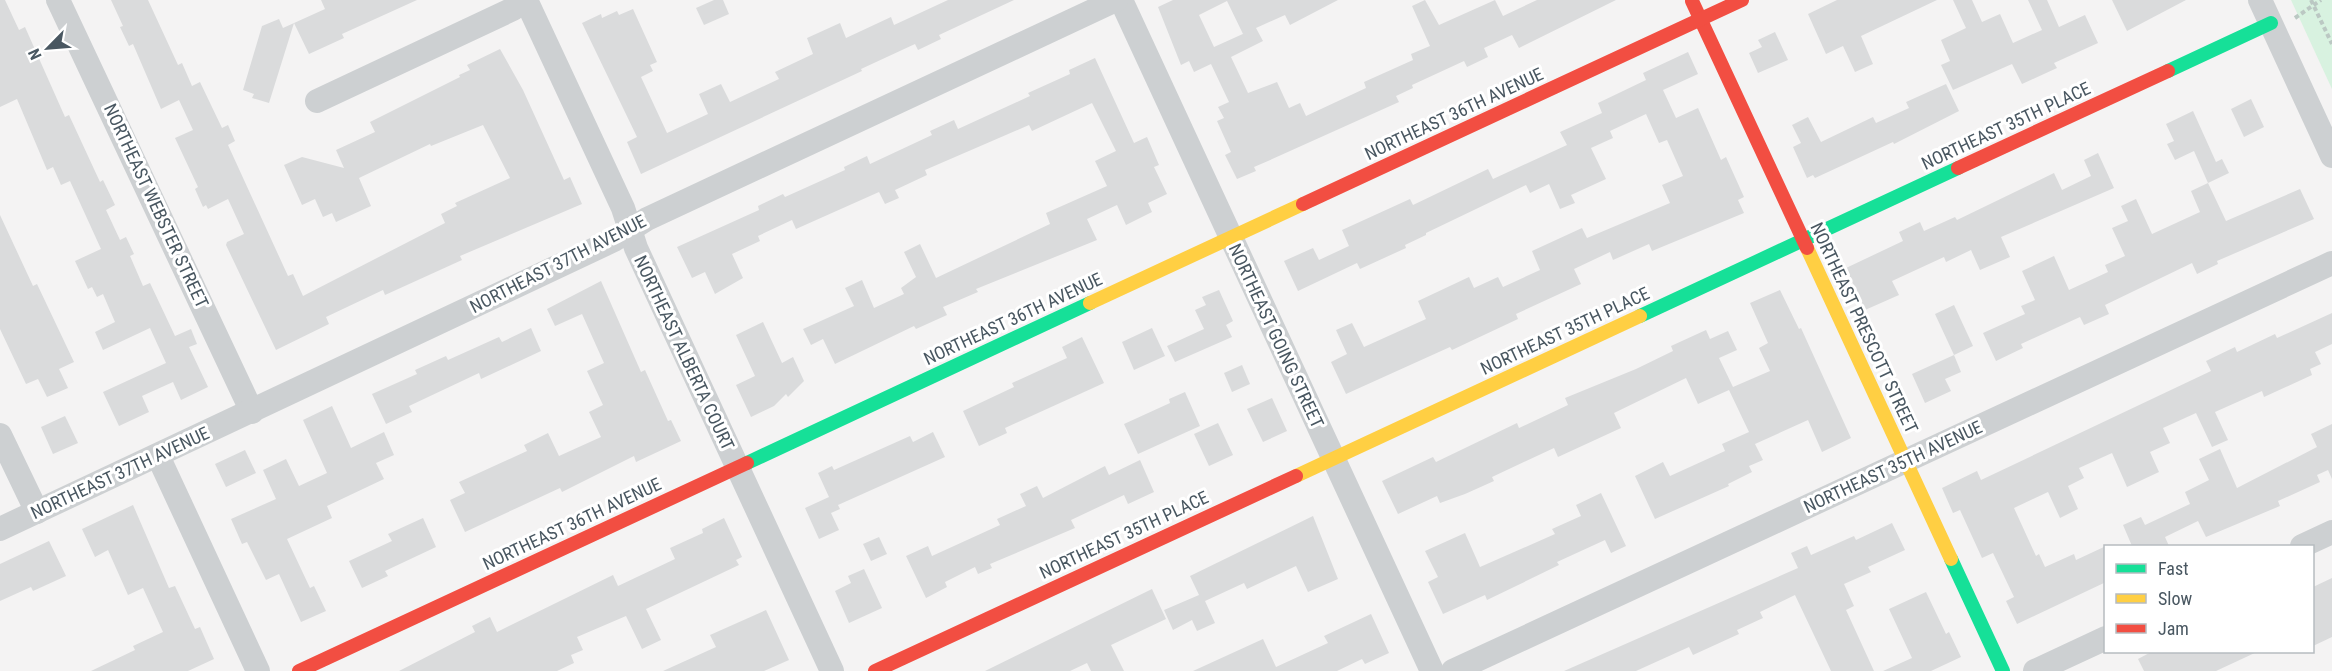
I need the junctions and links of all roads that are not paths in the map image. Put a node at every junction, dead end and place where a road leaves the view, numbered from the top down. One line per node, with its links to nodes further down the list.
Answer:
1 (58, 0): 15 (street, NORTHEAST WEBSTER STREET)
2 (524, 0): 9 (street); 11 (street, NORTHEAST ALBERTA COURT)
3 (1118, 0): 11 (street, NORTHEAST 37TH AVENUE); 12 (street, NORTHEAST GOING STREET)
4 (1691, 0): 7 (street, NORTHEAST PRESCOTT STREET)
5 (1742, 0): 7 (street, NORTHEAST 36TH AVENUE)
6 (2260, 0): 8 (street)
7 (1701, 19): 12 (street, NORTHEAST 36TH AVENUE); 13 (street, NORTHEAST PRESCOTT STREET)
8 (2271, 23): 10 (street); 13 (street, NORTHEAST 35TH PLACE)
9 (316, 100)
10 (2332, 156)
11 (630, 230): 15 (street, NORTHEAST 37TH AVENUE); 20 (street, NORTHEAST ALBERTA COURT)
12 (1230, 238): 18 (street, NORTHEAST GOING STREET); 20 (street, NORTHEAST 36TH AVENUE)
13 (1804, 240): 18 (street, NORTHEAST 35TH PLACE); 19 (street, NORTHEAST PRESCOTT STREET)
14 (2332, 263): 19 (street, NORTHEAST 35TH AVENUE)
15 (252, 412): 17 (street, NORTHEAST 37TH AVENUE)
16 (0, 435): 21 (street)
17 (158, 456): 21 (street, NORTHEAST 37TH AVENUE); 26 (street)
18 (1333, 459): 29 (street, NORTHEAST 35TH PLACE); 30 (street, NORTHEAST GOING STREET)
19 (1906, 461): 31 (street, NORTHEAST 35TH AVENUE); 32 (street, NORTHEAST PRESCOTT STREET)
20 (737, 467): 27 (street, NORTHEAST 36TH AVENUE); 28 (street, NORTHEAST ALBERTA COURT)
21 (37, 512): 22 (street, NORTHEAST 37TH AVENUE)
22 (0, 529)
23 (2332, 532): 24 (street)
24 (2304, 545)
25 (2104, 639): 33 (street)
26 (258, 671)
27 (299, 671)
28 (832, 671)
29 (875, 671)
30 (1432, 671)
31 (1453, 671)
32 (2003, 671)
33 (2035, 671)

